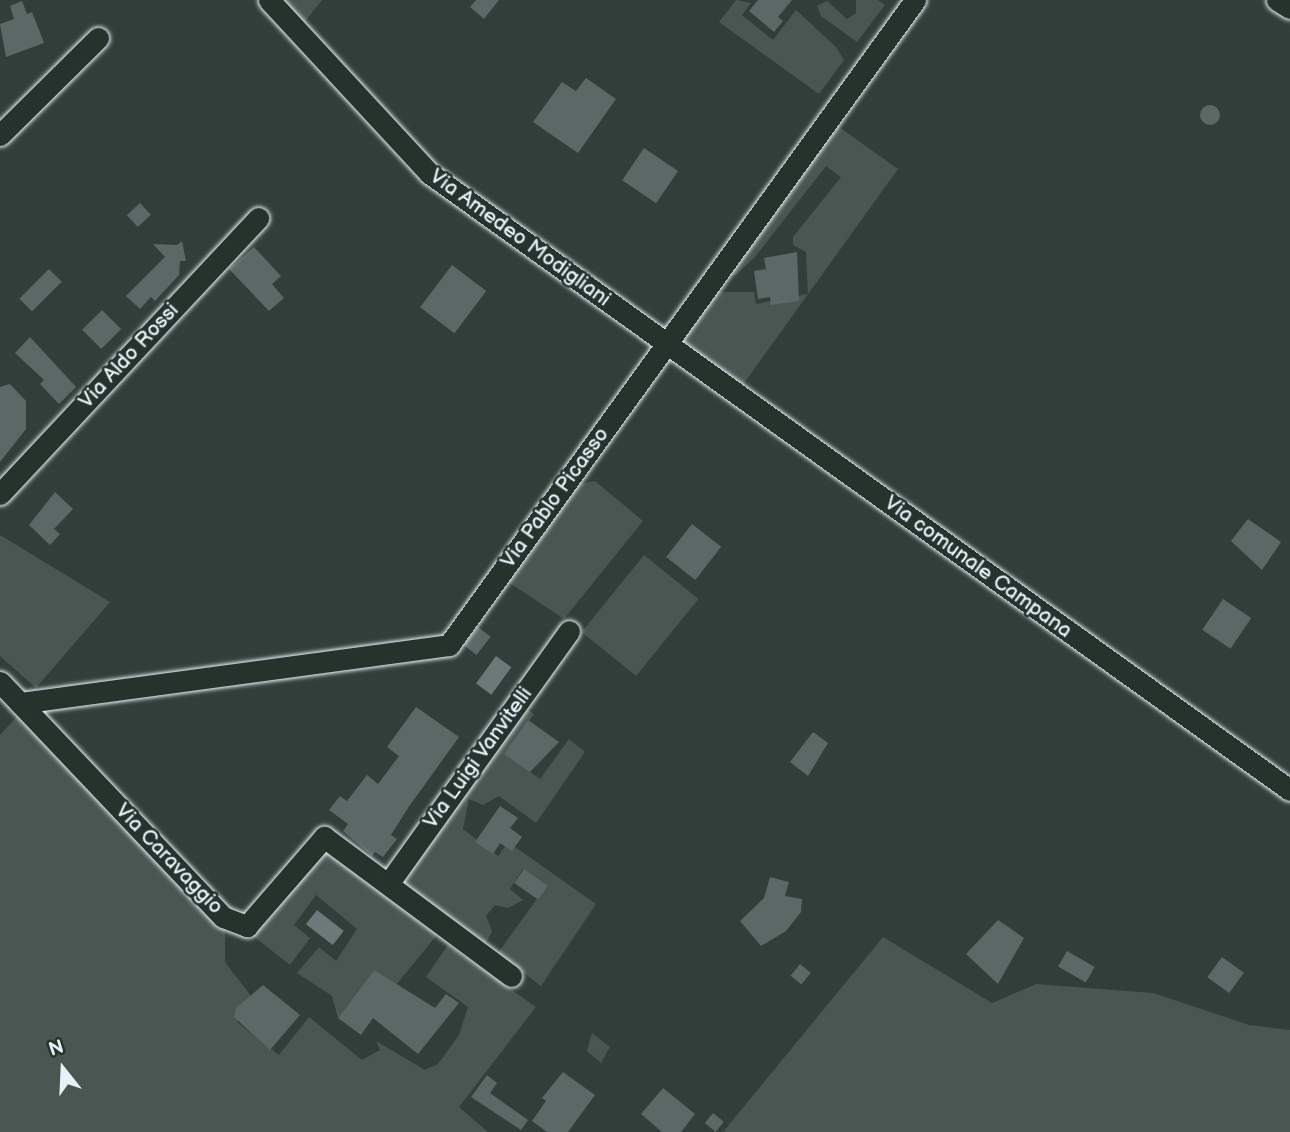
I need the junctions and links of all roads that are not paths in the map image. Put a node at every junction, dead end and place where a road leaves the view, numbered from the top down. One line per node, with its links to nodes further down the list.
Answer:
1 (269, 0): 8 (street, Via Amedeo Modigliani)
2 (915, 0): 8 (street, Via Pablo Picasso)
3 (1277, 0): 4 (street)
4 (1290, 8)
5 (98, 38): 6 (street)
6 (0, 135)
7 (258, 218): 9 (street, Via Aldo Rossi)
8 (665, 343): 12 (street, Via Pablo Picasso); 13 (street, Via comunale Campana)
9 (0, 494)
10 (569, 631): 14 (street, Via Luigi Vanvitelli)
11 (0, 682): 12 (street, Via Caravaggio)
12 (20, 703): 14 (street, Via Caravaggio)
13 (1290, 790)
14 (388, 884): 15 (street, Via Caravaggio)
15 (511, 976)

